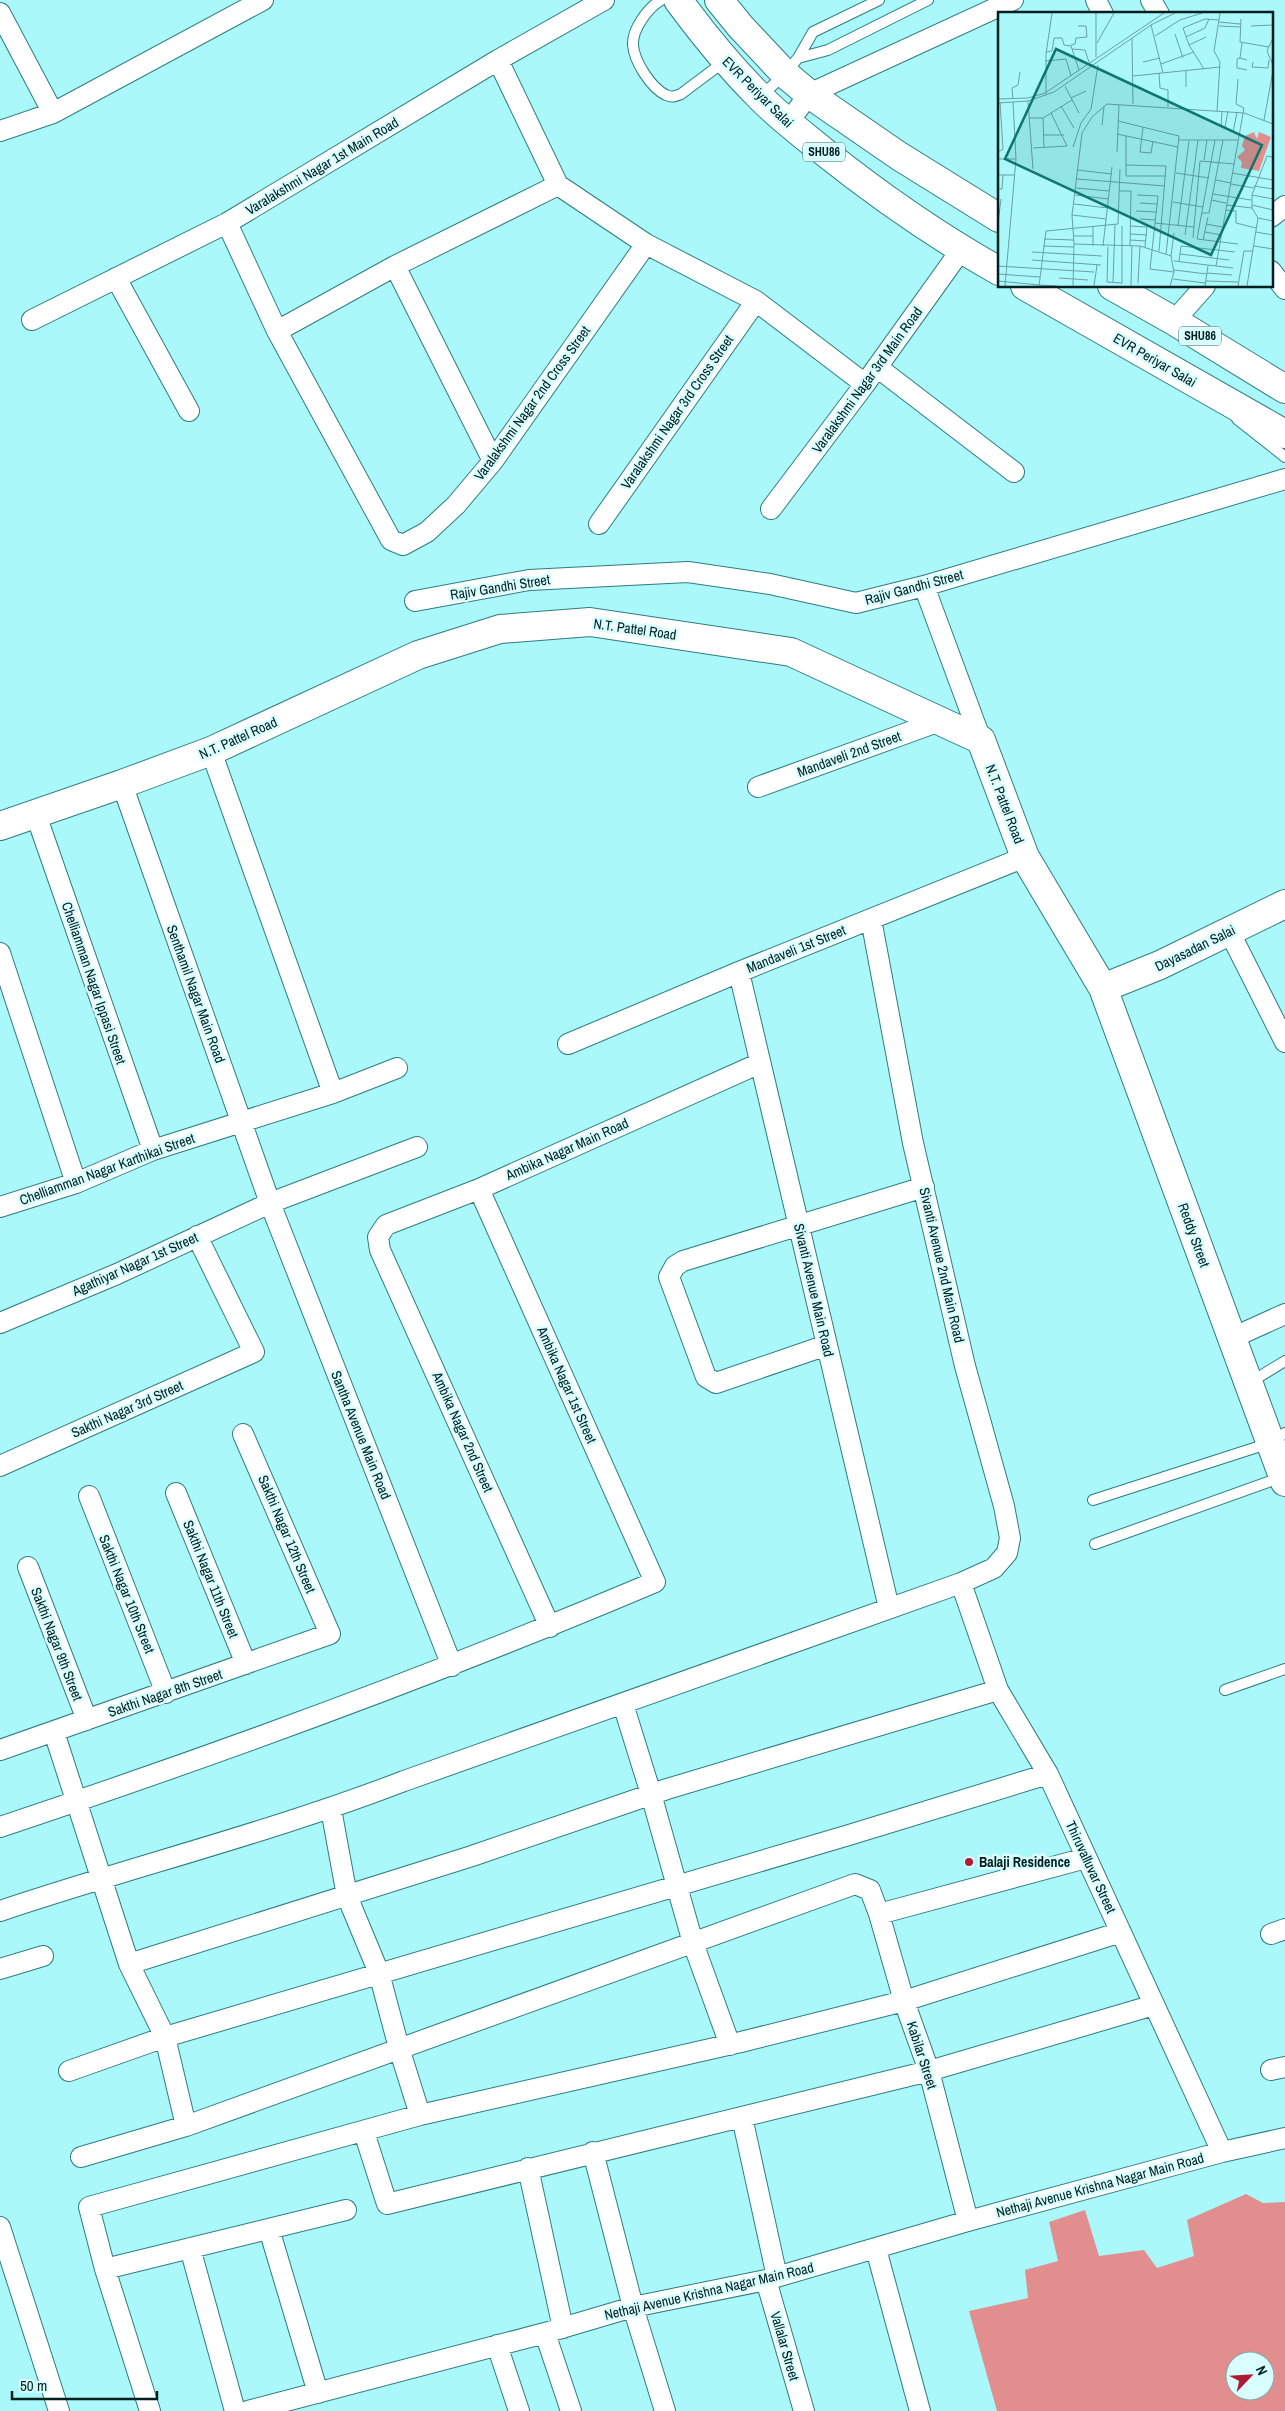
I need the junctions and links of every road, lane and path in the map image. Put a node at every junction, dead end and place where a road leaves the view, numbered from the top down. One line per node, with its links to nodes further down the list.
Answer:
1 (263, 0): 19 (street)
2 (604, 0): 14 (street, Varalakshmi Nagar 1st Main Road)
3 (661, 0): 15 (lane)
4 (678, 0): 15 (street, EVR Periyar Salai / SHU86)
5 (719, 0): 16 (street, SHU86)
6 (879, 0): 16 (lane)
7 (928, 0): 16 (lane)
8 (1013, 0): 17 (street)
9 (1096, 0): 11 (street)
10 (1151, 0): 12 (street)
11 (1102, 12)
12 (1158, 12)
13 (0, 13): 19 (street)
14 (498, 60): 22 (street); 26 (street, Varalakshmi Nagar 1st Main Road)
15 (726, 61): 18 (street, EVR Periyar Salai / SHU86)
16 (792, 66): 17 (street, SHU86); 18 (lane)
17 (810, 94): 20 (street); 24 (street, SHU86)
18 (759, 97): 20 (street, EVR Periyar Salai / SHU86)
19 (53, 113): 21 (street)
20 (788, 123): 28 (street, EVR Periyar Salai / SHU86)
21 (0, 131)
22 (558, 184): 27 (street); 29 (street)
23 (1285, 206): 25 (street)
24 (998, 217)
25 (1272, 217)
26 (227, 223): 32 (street, Varalakshmi Nagar 1st Main Road); 40 (street)
27 (646, 244): 37 (street); 48 (street, Varalakshmi Nagar 2nd Cross Street)
28 (961, 250): 30 (street, EVR Periyar Salai / SHU86); 41 (street, Varalakshmi Nagar 3rd Main Road)
29 (395, 266): 40 (street); 48 (street)
30 (998, 270)
31 (1272, 272): 36 (street)
32 (116, 278): 38 (street, Varalakshmi Nagar 1st Main Road); 45 (street)
33 (1029, 288): 44 (street, EVR Periyar Salai)
34 (1116, 288): 39 (street, SHU86)
35 (1202, 288): 39 (street)
36 (1285, 289)
37 (756, 300): 43 (street); 52 (street, Varalakshmi Nagar 3rd Cross Street)
38 (32, 320)
39 (1174, 320): 42 (street, SHU86)
40 (277, 331): 48 (street, Varalakshmi Nagar 2nd Cross Street)
41 (877, 367): 43 (street, Varalakshmi Nagar 3rd Main Road); 49 (street)
42 (1272, 377)
43 (865, 384): 51 (street, Varalakshmi Nagar 3rd Main Road)
44 (1226, 400): 46 (street, EVR Periyar Salai); 47 (lane)
45 (189, 411)
46 (1285, 434)
47 (1285, 457)
48 (492, 461)
49 (1014, 472)
50 (1285, 479): 53 (street, Rajiv Gandhi Street)
51 (771, 510)
52 (598, 524)
53 (924, 586): 54 (street, Rajiv Gandhi Street); 56 (street)
54 (415, 601)
55 (940, 721): 56 (street, N.T. Pattel Road); 57 (street, N.T. Pattel Road); 59 (street, Mandaveli 2nd Street)
56 (981, 740): 62 (street, N.T. Pattel Road)
57 (211, 751): 58 (street, N.T. Pattel Road); 73 (street)
58 (122, 784): 60 (street, N.T. Pattel Road); 74 (street, Senthamil Nagar Main Road)
59 (758, 787)
60 (36, 815): 61 (street, N.T. Pattel Road); 76 (street, Chelliamman Nagar Ippasi Street)
61 (0, 826)
62 (1025, 857): 64 (street, Mandaveli 1st Street); 68 (street, N.T. Pattel Road)
63 (1285, 904): 65 (street, Dayasadan Salai)
64 (871, 919): 67 (street, Mandaveli 1st Street); 78 (street, Sivanti Avenue 2nd Main Road)
65 (1229, 931): 68 (street, Dayasadan Salai); 69 (street)
66 (0, 954): 77 (street)
67 (739, 972): 70 (street, Mandaveli 1st Street); 71 (street, Sivanti Avenue Main Road)
68 (1103, 988): 87 (street, Reddy Street)
69 (1285, 1042)
70 (568, 1044)
71 (760, 1063): 79 (street, Ambika Nagar Main Road); 82 (street, Sivanti Avenue Main Road)
72 (398, 1068): 73 (street, Chelliamman Nagar Karthikai Street)
73 (333, 1093): 74 (street, Chelliamman Nagar Karthikai Street)
74 (243, 1124): 76 (street, Chelliamman Nagar Karthikai Street); 80 (street, Senthamil Nagar Main Road)
75 (417, 1147): 80 (street, Agathiyar Nagar 1st Street)
76 (154, 1150): 77 (street, Chelliamman Nagar Karthikai Street)
77 (76, 1183): 81 (street, Chelliamman Nagar Karthikai Street)
78 (924, 1187): 82 (street); 100 (street, Sivanti Avenue 2nd Main Road)
79 (479, 1188): 84 (street, Ambika Nagar Main Road); 102 (street, Ambika Nagar 1st Street)
80 (270, 1203): 83 (street, Agathiyar Nagar 1st Street); 105 (street, Santha Avenue Main Road)
81 (0, 1207)
82 (799, 1226): 88 (street, Sivanti Avenue Main Road); 88 (street)
83 (197, 1236): 86 (street, Agathiyar Nagar 1st Street); 93 (street, Sakthi Nagar 3rd Street)
84 (378, 1237): 102 (street, Ambika Nagar 2nd Street)
85 (1285, 1314): 87 (street)
86 (0, 1324)
87 (1232, 1338): 90 (street, Reddy Street)
88 (827, 1345): 101 (street, Sivanti Avenue Main Road)
89 (1285, 1361): 90 (lane)
90 (1249, 1384): 92 (street, Reddy Street)
91 (244, 1434): 103 (street, Sakthi Nagar 12th Street)
92 (1278, 1438): 94 (street, Reddy Street); 97 (lane)
93 (0, 1466)
94 (1284, 1480): 98 (lane)
95 (176, 1493): 104 (street, Sakthi Nagar 11th Street)
96 (88, 1496): 109 (street, Sakthi Nagar 10th Street)
97 (1092, 1500)
98 (1095, 1544)
99 (28, 1567): 111 (street, Sakthi Nagar 9th Street)
100 (960, 1583): 101 (street, Sivanti Avenue 2nd Main Road); 107 (street, Thiruvalluvar Street)
101 (889, 1608): 110 (street, Sivanti Avenue 2nd Main Road)
102 (550, 1627): 105 (street)
103 (330, 1634): 104 (street, Sakthi Nagar 8th Street)
104 (246, 1664): 109 (street, Sakthi Nagar 8th Street)
105 (452, 1666): 116 (street)
106 (1285, 1669): 108 (lane)
107 (998, 1690): 114 (street, Thiruvalluvar Street); 115 (street)
108 (1225, 1690)
109 (166, 1692): 111 (street, Sakthi Nagar 8th Street)
110 (623, 1704): 115 (street); 117 (street, Sivanti Avenue 2nd Main Road)
111 (87, 1720): 112 (street, Sakthi Nagar 8th Street)
112 (54, 1732): 113 (street, Sakthi Nagar 8th Street); 116 (street)
113 (0, 1750)
114 (1048, 1774): 119 (street, Thiruvalluvar Street); 121 (street)
115 (651, 1794): 121 (street); 122 (street)
116 (76, 1802): 118 (street); 120 (street)
117 (331, 1809): 120 (street, Sivanti Avenue 2nd Main Road); 122 (street)
118 (0, 1827)
119 (1086, 1858): 124 (street); 125 (street, Thiruvalluvar Street)
120 (101, 1877): 123 (street, Sivanti Avenue 2nd Main Road); 128 (street)
121 (677, 1885): 126 (street); 130 (street)
122 (347, 1896): 128 (street); 130 (street)
123 (0, 1910)
124 (879, 1914): 126 (street, Kabilar Street); 131 (street, Kabilar Street)
125 (1121, 1932): 131 (street); 132 (street, Thiruvalluvar Street)
126 (693, 1943): 134 (street); 135 (street)
127 (43, 1956): 129 (street)
128 (129, 1964): 133 (street)
129 (0, 1969)
130 (379, 1973): 133 (street); 135 (street)
131 (904, 2001): 134 (street); 137 (street, Kabilar Street)
132 (1154, 2005): 137 (street); 144 (street, Thiruvalluvar Street)
133 (165, 2037): 136 (street); 140 (street)
134 (730, 2045): 138 (street)
135 (399, 2048): 138 (street); 140 (street)
136 (69, 2071)
137 (928, 2071): 139 (street); 148 (street, Kabilar Street)
138 (420, 2115): 141 (street)
139 (742, 2117): 143 (street); 154 (street, Vallalar Street)
140 (186, 2126): 145 (street)
141 (364, 2132): 146 (street); 153 (street)
142 (1285, 2138): 144 (street, Nethaji Avenue Krishna Nagar Main Road)
143 (593, 2152): 146 (street); 155 (street)
144 (1222, 2152): 148 (street, Nethaji Avenue Krishna Nagar Main Road)
145 (81, 2157)
146 (528, 2168): 156 (street)
147 (346, 2210): 150 (street)
148 (968, 2221): 152 (street, Nethaji Avenue Krishna Nagar Main Road)
149 (0, 2227): 159 (street)
150 (269, 2229): 151 (street); 158 (street)
151 (190, 2248): 153 (street); 161 (street)
152 (876, 2249): 154 (street, Nethaji Avenue Krishna Nagar Main Road); 167 (street)
153 (105, 2269): 160 (street)
154 (772, 2279): 155 (street, Nethaji Avenue Krishna Nagar Main Road); 166 (street, Vallalar Street)
155 (633, 2307): 156 (street, Nethaji Avenue Krishna Nagar Main Road); 165 (street)
156 (554, 2330): 157 (street, Nethaji Avenue Krishna Nagar Main Road); 164 (street)
157 (497, 2345): 158 (street, Nethaji Avenue Krishna Nagar Main Road); 163 (street)
158 (318, 2393): 162 (street, Nethaji Avenue Krishna Nagar Main Road)
159 (59, 2411)
160 (150, 2411)
161 (235, 2411)
162 (248, 2411)
163 (519, 2411)
164 (571, 2411)
165 (665, 2411)
166 (804, 2411)
167 (920, 2411)

